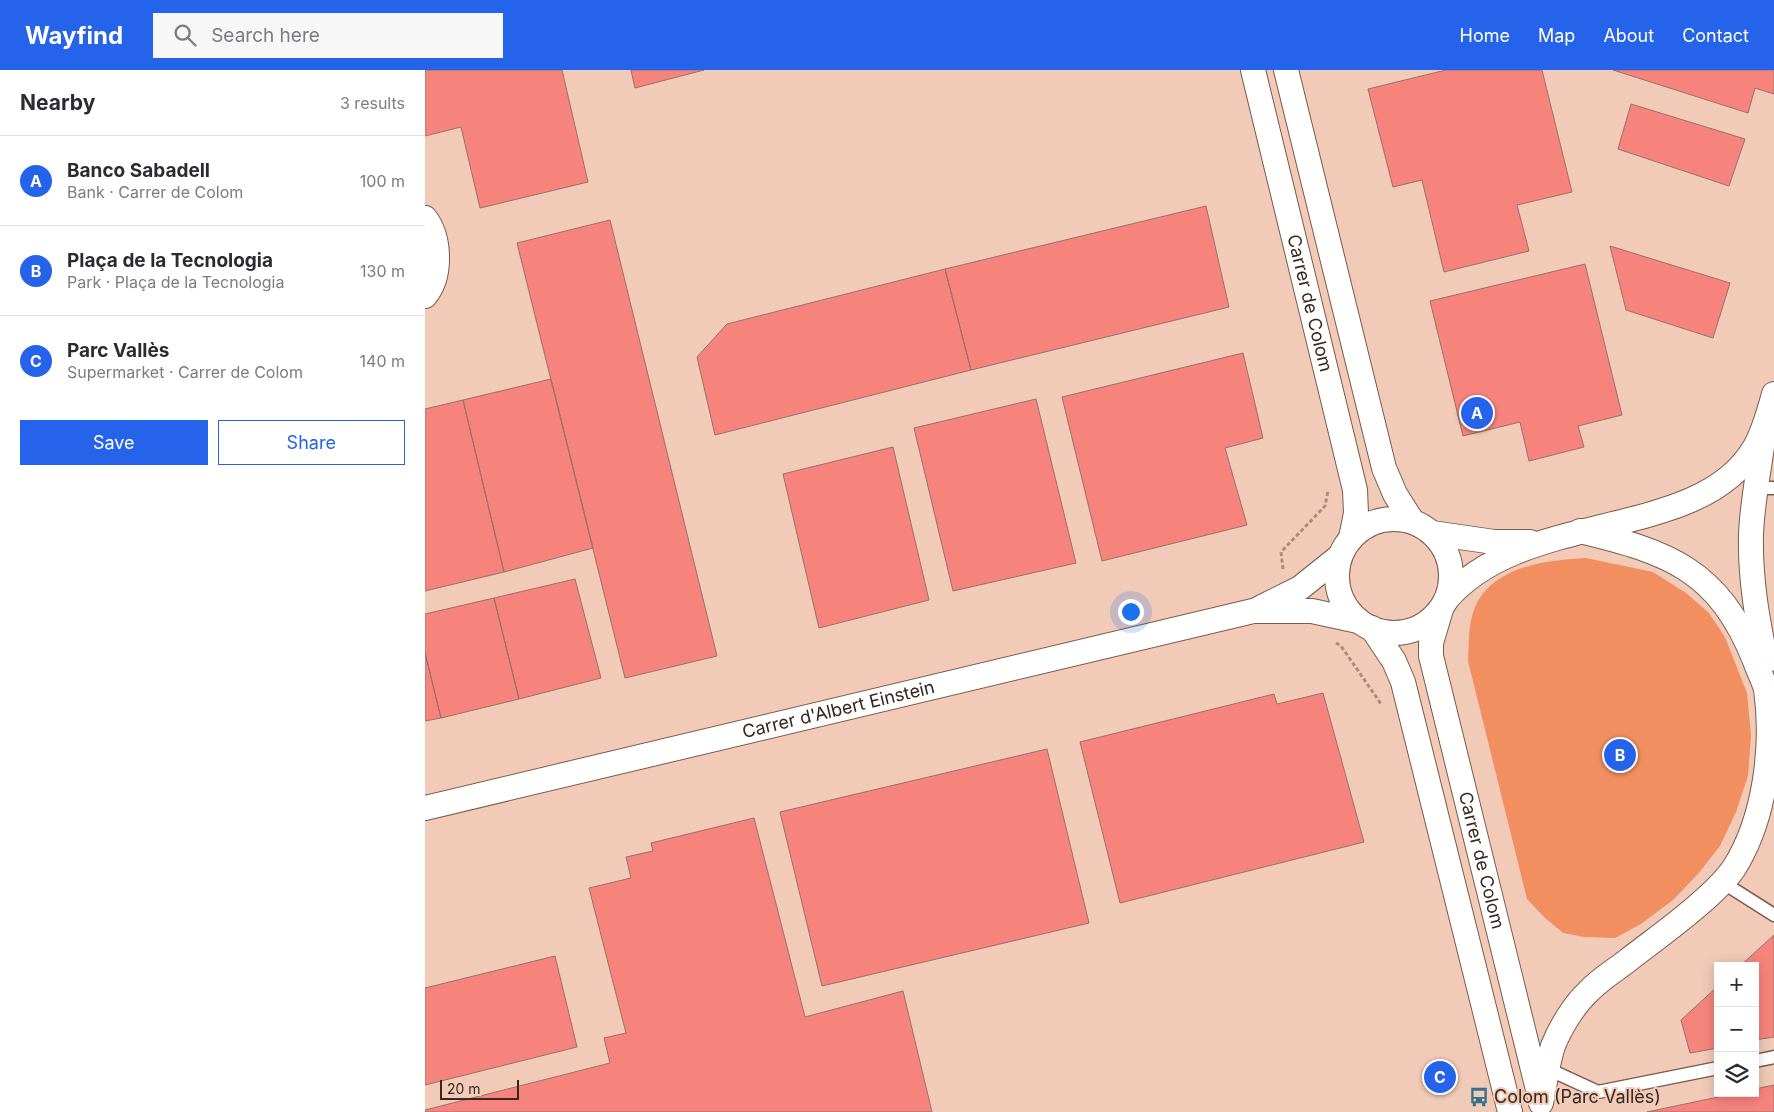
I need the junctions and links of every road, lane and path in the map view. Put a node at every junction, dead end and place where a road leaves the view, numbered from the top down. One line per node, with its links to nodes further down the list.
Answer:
1 (1253, 70): 12 (street, Carrer de Colom)
2 (1286, 70): 8 (street, Carrer de Colom)
3 (425, 218): 4 (street)
4 (425, 296)
5 (1774, 394): 6 (street)
6 (1765, 423): 7 (street); 9 (street)
7 (1765, 488): 16 (street)
8 (1412, 521): 10 (street); 12 (street)
9 (1580, 532): 11 (street); 16 (street)
10 (1432, 533): 11 (street); 13 (street)
11 (1539, 542): 13 (street)
12 (1346, 547): 14 (street, Carrer d'Albert Einstein); 15 (street)
13 (1444, 605): 15 (street); 24 (street, Carrer de Colom)
14 (1253, 612): 15 (street, Carrer d'Albert Einstein); 17 (street, Carrer d'Albert Einstein)
15 (1365, 625): 25 (street, Carrer de Colom)
16 (1766, 690): 18 (street)
17 (425, 808)
18 (1722, 882): 19 (lane); 22 (street)
19 (1774, 914)
20 (1774, 1057): 21 (lane)
21 (1759, 1059)
22 (1548, 1069): 23 (lane); 24 (street)
23 (1714, 1069)
24 (1543, 1107)
25 (1510, 1112)

